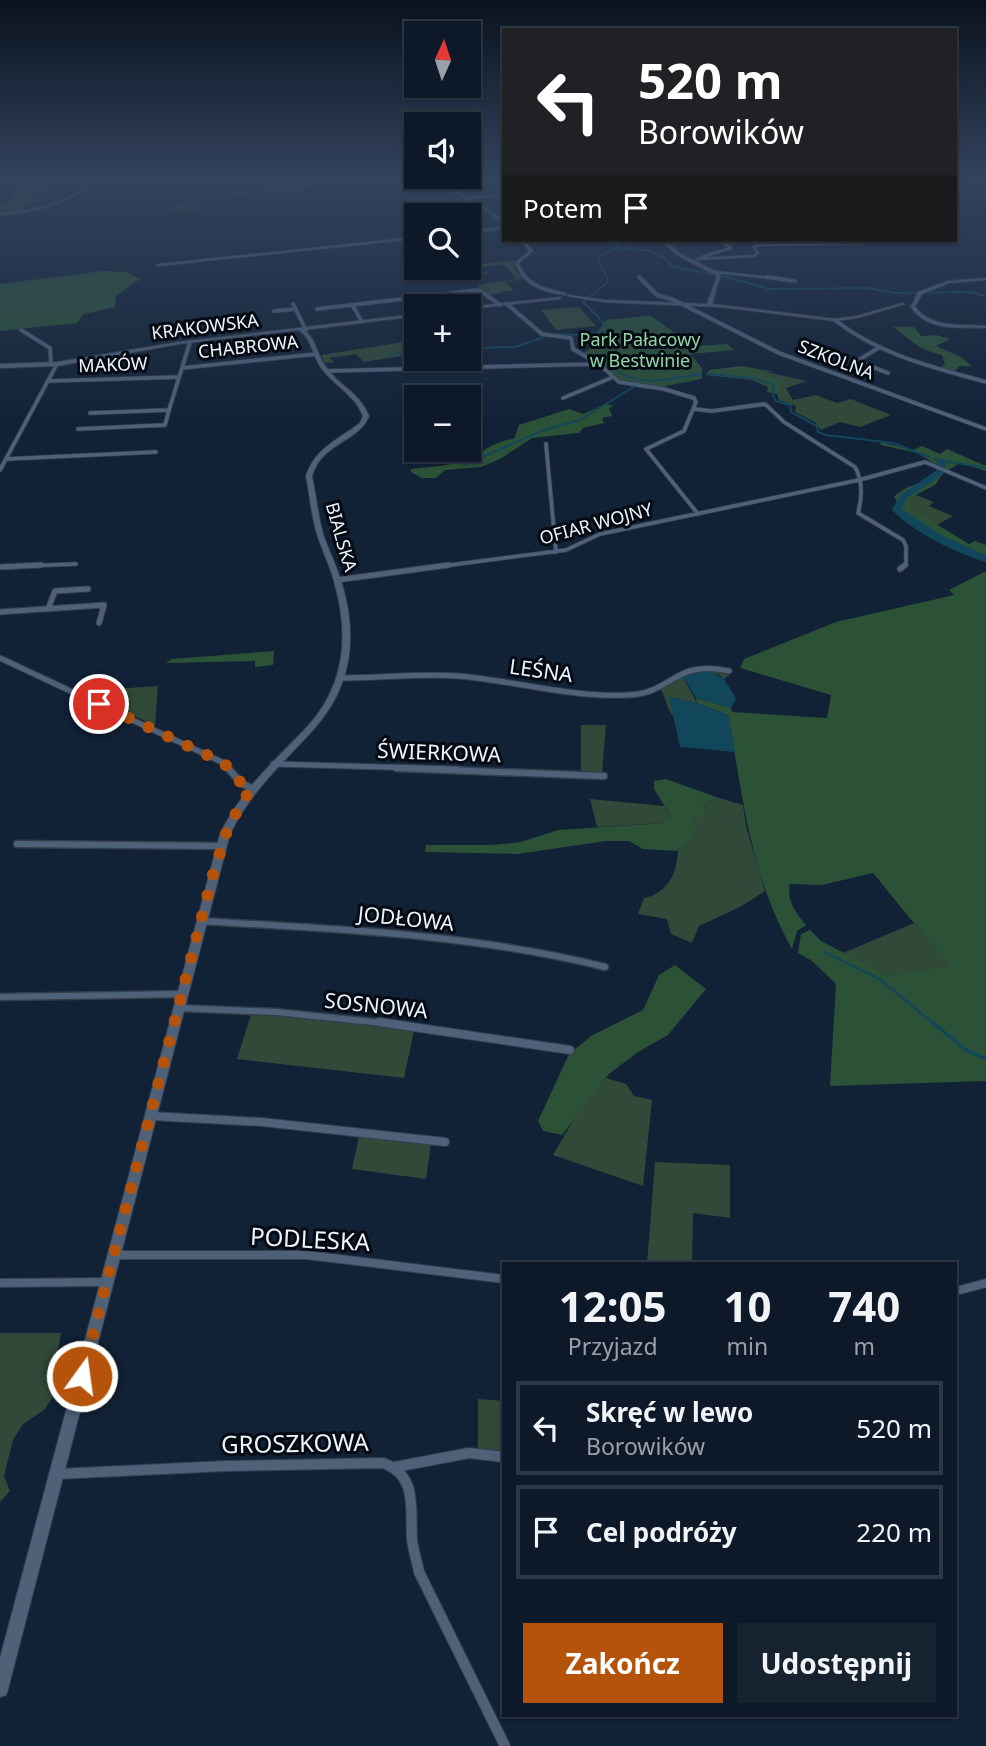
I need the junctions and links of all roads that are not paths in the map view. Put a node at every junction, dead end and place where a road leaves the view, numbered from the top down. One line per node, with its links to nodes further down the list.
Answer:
1 (230, 257): 8 (street)
2 (523, 257): 13 (street)
3 (685, 257): 7 (street)
4 (702, 257): 6 (street)
5 (726, 257): 6 (street)
6 (697, 259): 7 (street)
7 (690, 261): 9 (street)
8 (158, 265)
9 (718, 274): 12 (street); 21 (street)
10 (639, 277): 20 (street)
11 (986, 279): 16 (street)
12 (795, 281)
13 (550, 290): 14 (street); 15 (street)
14 (557, 297): 15 (street); 18 (street)
15 (567, 297): 20 (street)
16 (912, 301): 28 (street); 30 (street)
17 (293, 304): 24 (street)
18 (507, 304): 19 (street); 37 (street)
19 (500, 305): 22 (street); 23 (street)
20 (682, 305): 21 (street); 51 (street, SZKOLNA)
21 (709, 305): 28 (street)
22 (353, 306): 25 (street); 29 (street)
23 (481, 307)
24 (296, 309): 26 (street); 32 (street)
25 (317, 309)
26 (274, 312)
27 (404, 317): 29 (street)
28 (835, 320): 34 (street)
29 (362, 322): 32 (street)
30 (986, 327)
31 (21, 330): 36 (street)
32 (307, 333): 33 (street, KRAKOWSKA); 35 (street, BIALSKA)
33 (190, 342): 36 (street, KRAKOWSKA); 39 (street)
34 (880, 347): 41 (street); 45 (street)
35 (317, 354): 39 (street, CHABROWA); 40 (street, BIALSKA)
36 (54, 364): 38 (street, KRAKOWSKA); 44 (street)
37 (599, 364): 40 (street); 43 (street)
38 (0, 366)
39 (182, 368): 42 (street)
40 (327, 371): 63 (street, BIALSKA)
41 (888, 373)
42 (179, 377): 44 (street, MAKÓW); 48 (street)
43 (611, 378): 46 (street); 47 (street)
44 (48, 381): 54 (street)
45 (986, 382)
46 (563, 398)
47 (694, 409): 56 (street); 58 (street)
48 (169, 410): 49 (street); 50 (street)
49 (90, 413)
50 (78, 429)
51 (986, 429)
52 (546, 444): 59 (street)
53 (156, 452): 54 (street)
54 (6, 459): 55 (street)
55 (0, 470)
56 (859, 480): 57 (street, OFIAR WOJNY); 58 (street, OFIAR WOJNY); 62 (street)
57 (986, 488)
58 (698, 514): 59 (street, OFIAR WOJNY)
59 (556, 552): 63 (street, OFIAR WOJNY)
60 (76, 564): 61 (street)
61 (0, 567)
62 (900, 569)
63 (337, 580): 70 (street, BIALSKA)
64 (88, 589): 65 (street)
65 (48, 609): 66 (street); 67 (street)
66 (0, 612)
67 (99, 623)
68 (0, 658): 73 (street)
69 (729, 671): 70 (street, LEŚNA)
70 (342, 678): 71 (street, BIALSKA)
71 (273, 764): 72 (street, ŚWIERKOWA); 73 (street, BIALSKA)
72 (604, 776)
73 (251, 788): 75 (street, BIALSKA)
74 (17, 844): 75 (street)
75 (221, 846): 76 (street, BIALSKA)
76 (201, 920): 77 (street, JODŁOWA); 78 (street, BIALSKA)
77 (606, 967)
78 (182, 994): 79 (street); 80 (street, BIALSKA)
79 (0, 997)
80 (178, 1008): 81 (street, SOSNOWA); 82 (street, BIALSKA)
81 (570, 1050)
82 (149, 1116): 83 (street); 84 (street, BIALSKA)
83 (445, 1142)
84 (113, 1255): 85 (street, PODLESKA); 86 (street, BIALSKA)
85 (502, 1279)
86 (105, 1282): 87 (street); 92 (street, BIALSKA)
87 (0, 1283)
88 (986, 1283): 89 (street)
89 (957, 1291)
90 (502, 1457): 91 (street)
91 (395, 1467): 92 (street, GROSZKOWA); 94 (street, GROSZKOWA)
92 (57, 1474): 93 (street, BIALSKA)
93 (0, 1689)
94 (505, 1746)

